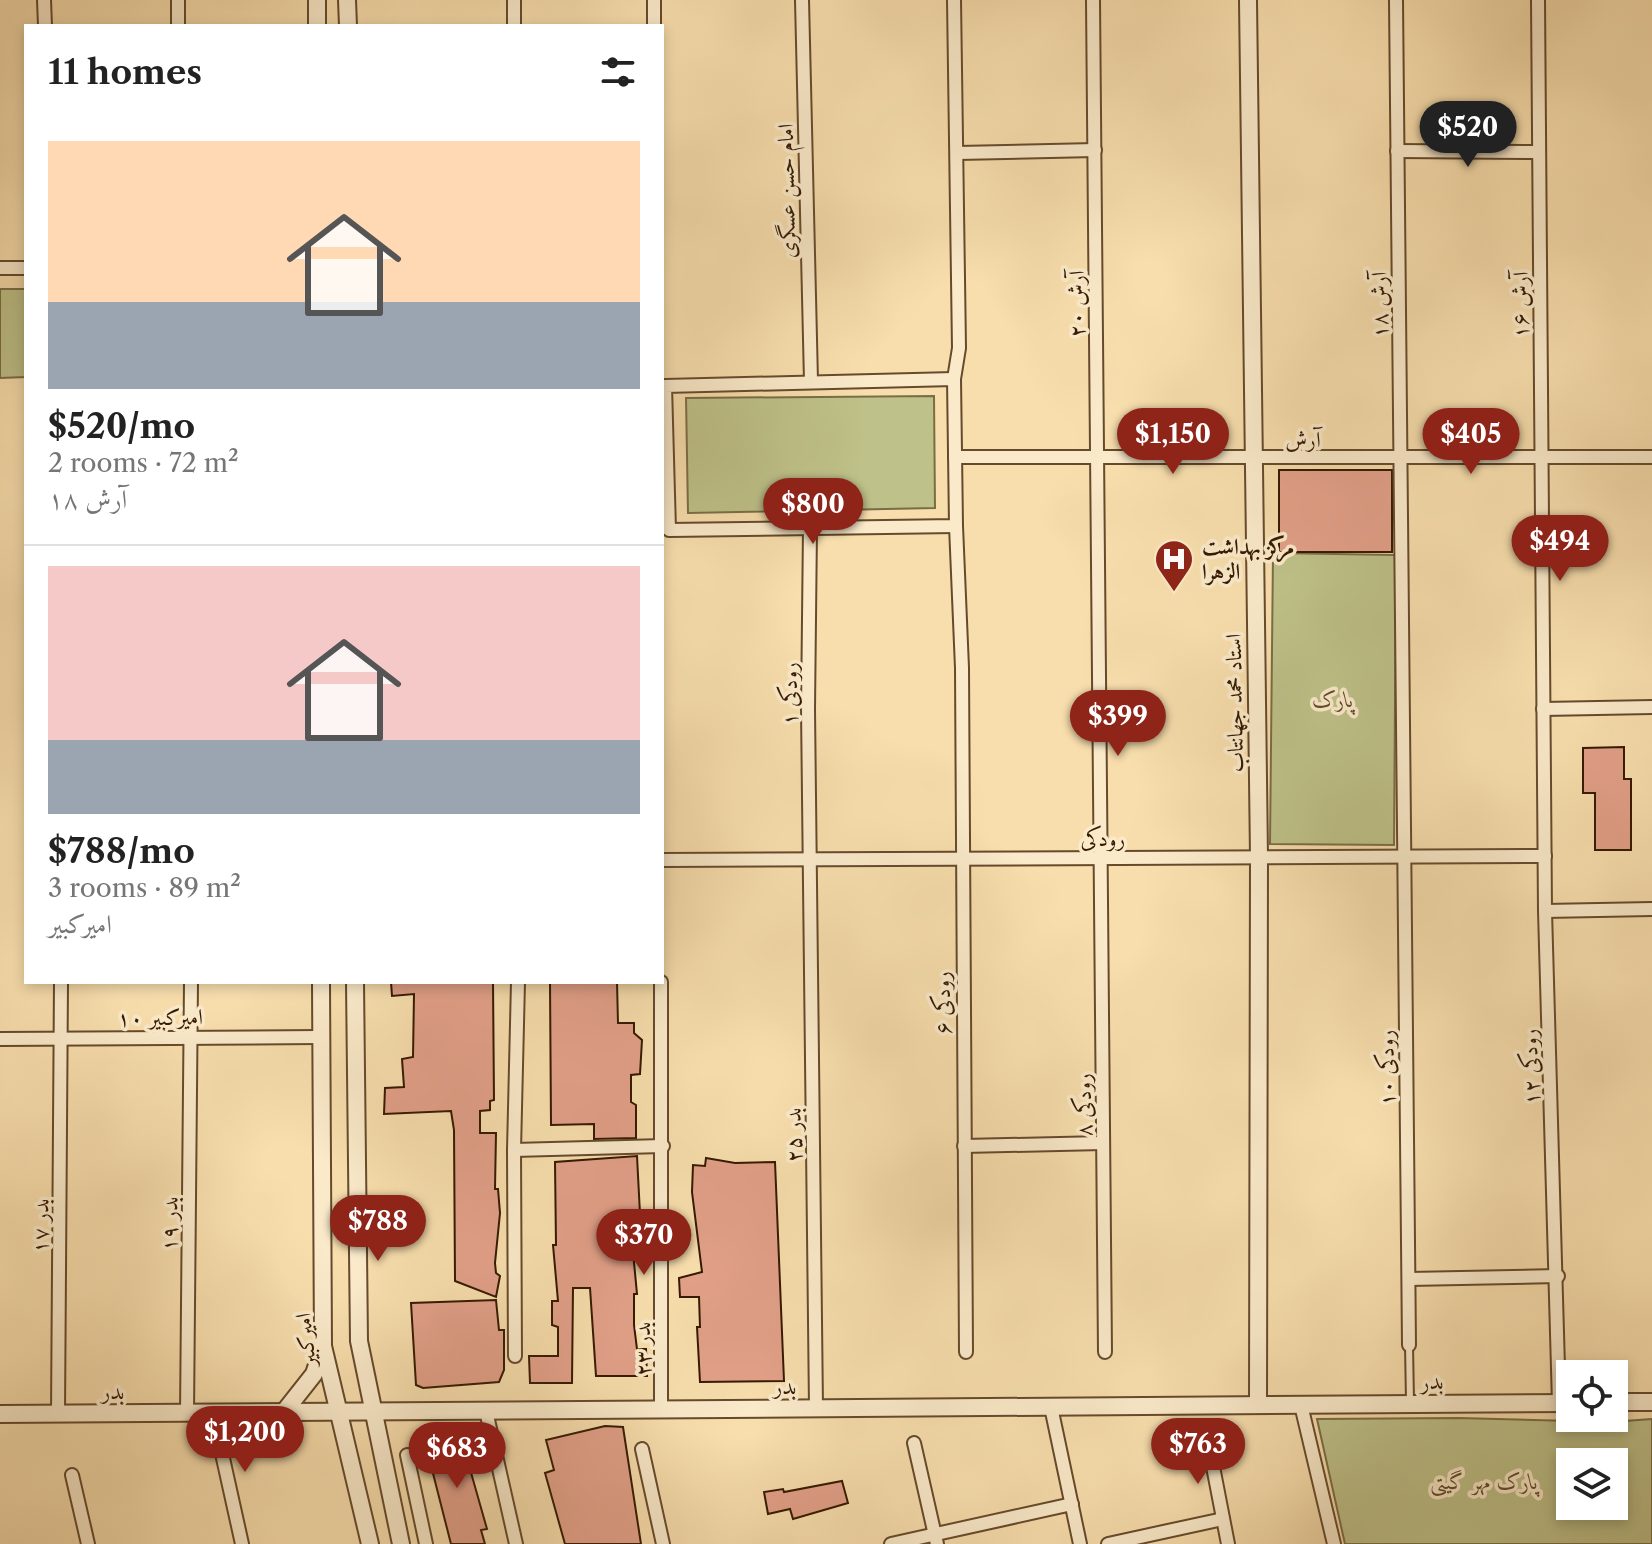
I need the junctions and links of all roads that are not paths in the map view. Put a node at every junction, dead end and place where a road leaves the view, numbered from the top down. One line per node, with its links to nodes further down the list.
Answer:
1 (44, 0): 13 (street)
2 (178, 0): 14 (street)
3 (317, 0): 15 (street)
4 (347, 0): 16 (street)
5 (514, 0): 17 (street)
6 (654, 0): 18 (street)
7 (802, 0): 27 (street, امام حسن عسگری)
8 (954, 0): 22 (street, رودکی ۶)
9 (1093, 0): 19 (street, آرش ۲۰)
10 (1248, 0): 33 (street, استاد محمد جهانتاب)
11 (1396, 0): 20 (street, آرش ۱۸)
12 (1538, 0): 21 (street, آرش ۱۶)
13 (45, 24)
14 (178, 24)
15 (317, 24)
16 (348, 24)
17 (514, 24)
18 (654, 24)
19 (1095, 150): 22 (street); 29 (street, آرش ۲۰)
20 (1397, 151): 21 (street); 32 (street, آرش ۱۸)
21 (1539, 152): 31 (street, آرش ۱۶)
22 (958, 153): 25 (street, رودکی ۶)
23 (0, 268): 24 (street)
24 (24, 268)
25 (954, 379): 27 (street); 28 (street, رودکی ۶)
26 (664, 380): 27 (street); 34 (street)
27 (811, 381)
28 (955, 457): 29 (street, آرش); 35 (street, رودکی ۶)
29 (1096, 457): 33 (street, آرش); 38 (street, آرش ۲۰)
30 (1652, 457): 31 (street, آرش)
31 (1541, 458): 32 (street, آرش); 40 (street, آرش ۱۶)
32 (1400, 459): 33 (street, آرش); 37 (street, آرش ۱۸)
33 (1251, 460): 43 (street, استاد محمد جهانتاب)
34 (664, 462): 36 (street)
35 (956, 526): 36 (street); 45 (street, رودکی ۶)
36 (810, 528): 47 (street, رودکی ۱)
37 (1402, 658): 41 (street, رودکی ۱۰)
38 (1099, 659): 44 (street, رودکی ۸)
39 (1652, 707): 40 (street)
40 (1543, 709): 42 (street, رودکی ۱۲)
41 (1404, 856): 42 (street, رودکی); 43 (street, رودکی); 65 (street, رودکی ۱۰)
42 (1545, 856): 49 (street, رودکی ۱۲)
43 (1259, 857): 44 (street, رودکی); 76 (street, استاد محمد جهانتاب)
44 (1101, 858): 45 (street, رودکی); 60 (street, رودکی ۸)
45 (961, 859): 47 (street, رودکی); 62 (street, رودکی ۶)
46 (664, 860): 47 (street, رودکی)
47 (810, 860): 80 (street, بدر ۲۵)
48 (1652, 909): 49 (street)
49 (1545, 911): 64 (street, رودکی ۱۲)
50 (61, 984): 58 (street, بدر ۱۷)
51 (191, 984): 56 (street, بدر ۱۹)
52 (321, 984): 57 (street, امیرکبیر)
53 (355, 984): 81 (street)
54 (518, 984): 63 (street)
55 (661, 984): 61 (street, بدر ۲۳)
56 (191, 1037): 57 (street, امیرکبیر ۱۰); 58 (street, امیرکبیر ۱۰); 85 (street, بدر ۱۹)
57 (320, 1037): 67 (street, امیرکبیر)
58 (61, 1038): 59 (street, امیرکبیر ۱۰); 88 (street, بدر ۱۷)
59 (0, 1039)
60 (1103, 1143): 62 (street); 69 (street, رودکی ۸)
61 (663, 1146): 63 (street); 79 (street, بدر ۲۳)
62 (964, 1146): 68 (street, رودکی ۶)
63 (514, 1150): 70 (street)
64 (1558, 1276): 65 (street); 71 (street, رودکی ۱۲)
65 (1409, 1279): 66 (street, رودکی ۱۰)
66 (1409, 1345): 75 (lane)
67 (323, 1346): 83 (street); 84 (street, امیرکبیر)
68 (966, 1352)
69 (1105, 1352)
70 (515, 1356)
71 (1562, 1360)
72 (1628, 1402): 73 (street)
73 (1652, 1402)
74 (1556, 1403): 75 (street, بدر)
75 (1410, 1404): 77 (street, بدر)
76 (1258, 1405): 77 (street, بدر); 78 (street, بدر)
77 (1301, 1405): 108 (street)
78 (1051, 1407): 80 (street, بدر); 94 (street)
79 (661, 1408): 80 (street, بدر); 82 (street, بدر)
80 (816, 1408)
81 (375, 1410): 82 (street, بدر); 84 (street, بدر); 100 (street)
82 (486, 1411): 102 (street)
83 (284, 1412): 84 (street, بدر); 86 (street, بدر)
84 (341, 1412): 99 (street, امیرکبیر)
85 (187, 1413): 86 (street, بدر); 88 (street, بدر)
86 (213, 1413): 98 (street)
87 (0, 1414): 88 (street, بدر)
88 (58, 1414)
89 (914, 1443): 96 (street)
90 (1209, 1446): 95 (street)
91 (642, 1449): 103 (street)
92 (407, 1455): 101 (street)
93 (72, 1475): 97 (street)
94 (1072, 1504): 96 (street); 105 (street)
95 (1223, 1519): 106 (street); 107 (street)
96 (936, 1539): 104 (street)
97 (88, 1544)
98 (242, 1544)
99 (370, 1544)
100 (401, 1544)
101 (426, 1544)
102 (516, 1544)
103 (663, 1544)
104 (891, 1544)
105 (1080, 1544)
106 (1108, 1544)
107 (1228, 1544)
108 (1334, 1544)

